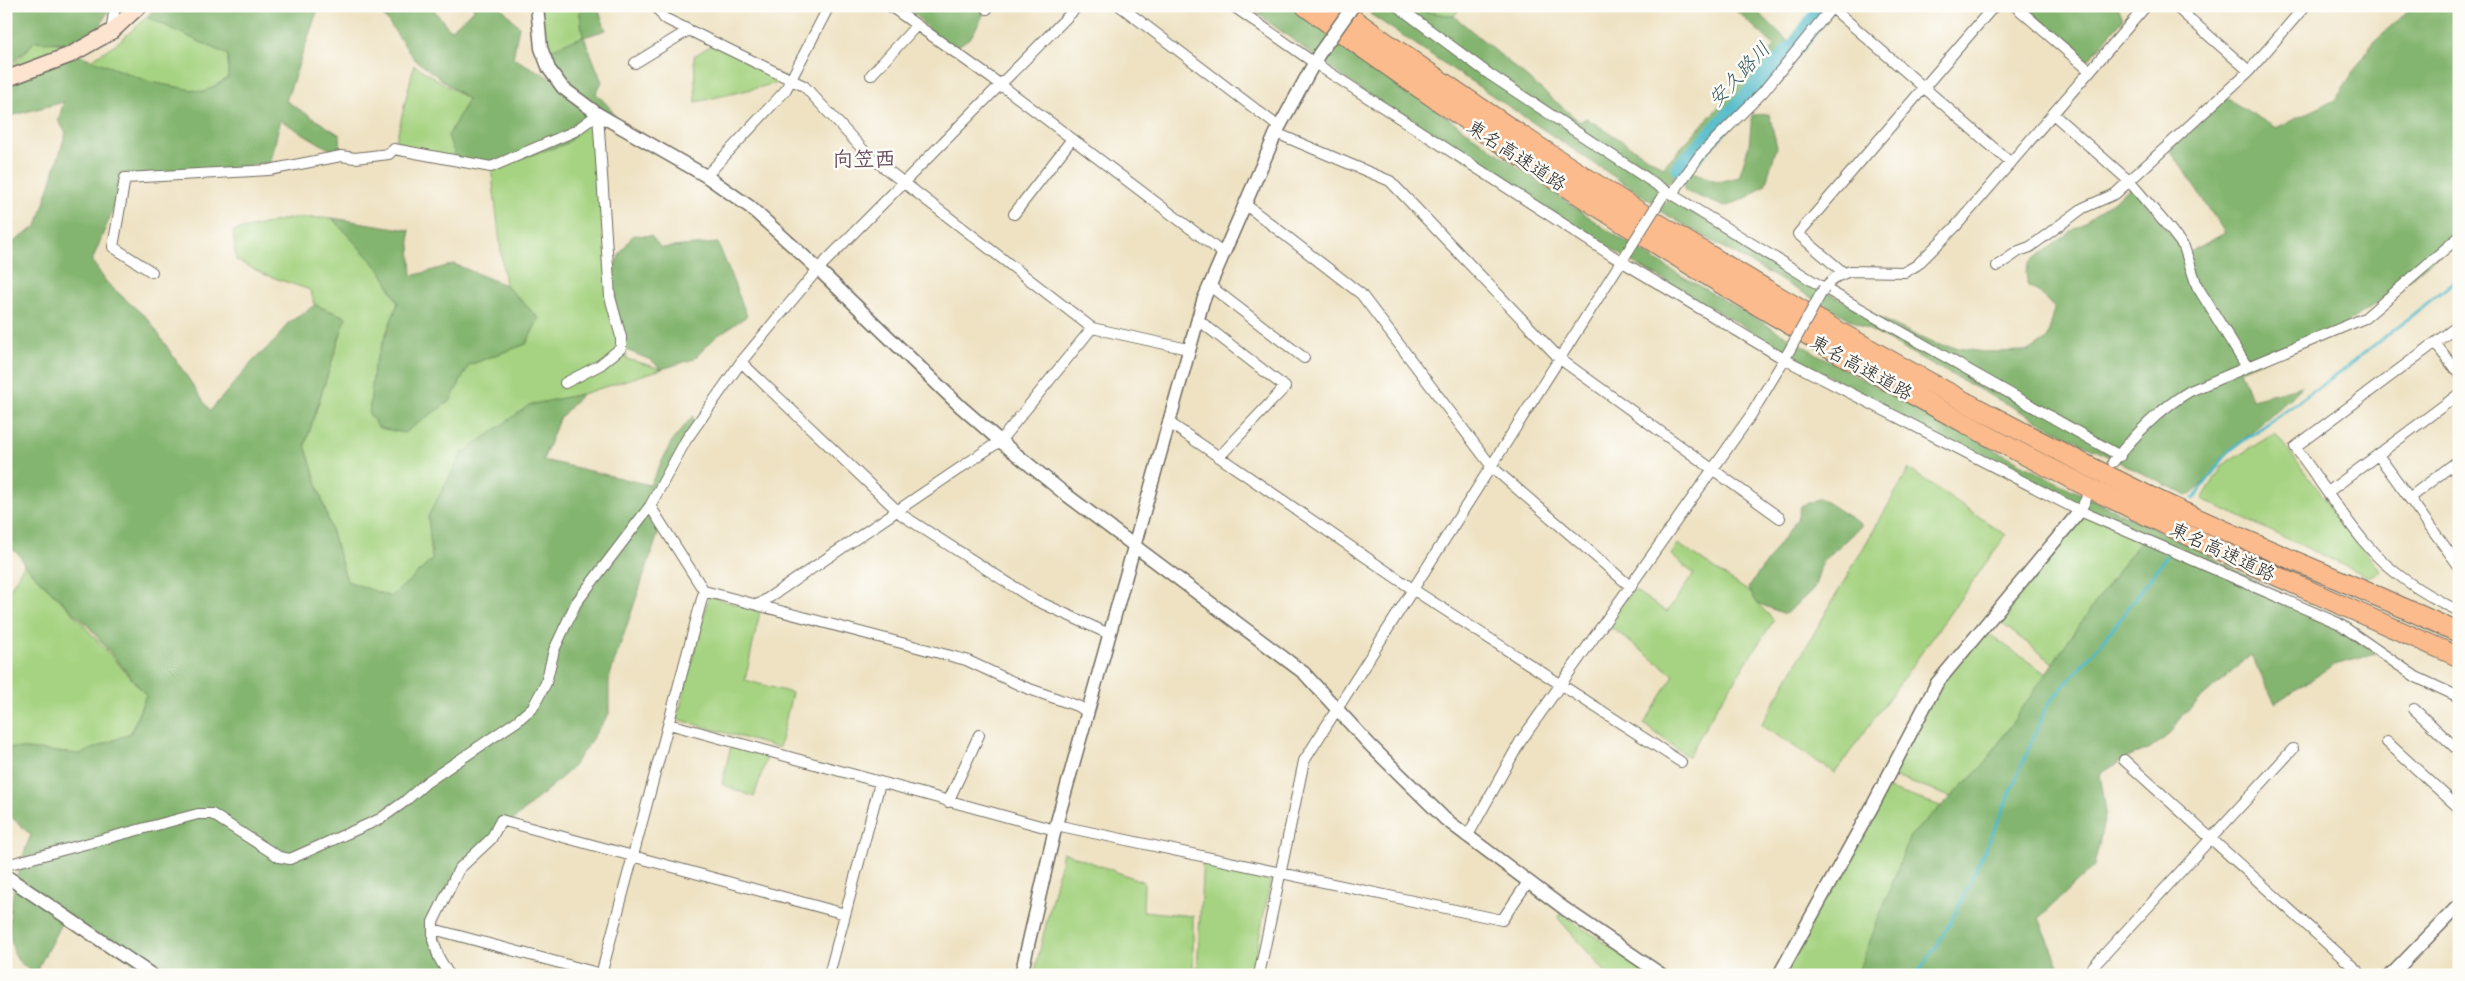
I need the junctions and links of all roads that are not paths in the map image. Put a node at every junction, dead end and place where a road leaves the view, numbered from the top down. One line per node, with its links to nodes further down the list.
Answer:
1 (115, 6): 22 (street)
2 (139, 6): 22 (main road)
3 (537, 6): 32 (street)
4 (656, 6): 21 (street)
5 (829, 6): 29 (street)
6 (890, 6): 20 (street)
7 (1078, 6): 30 (street)
8 (1120, 6): 34 (street)
9 (1233, 6): 23 (street)
10 (1305, 6): 88 (highway, 東名高速道路)
11 (1334, 6): 86 (highway, 東名高速道路)
12 (1353, 6): 23 (street, bridge)
13 (1397, 6): 40 (street)
14 (1994, 6): 31 (street)
15 (2015, 6): 25 (street)
16 (2146, 6): 25 (street)
17 (2175, 6): 26 (street)
18 (2305, 6): 26 (street)
19 (1832, 7): 31 (street); 40 (street)
20 (917, 26): 27 (street); 30 (street)
21 (689, 30): 24 (street); 29 (street)
22 (111, 32): 28 (main road)
23 (1316, 58): 34 (street); 45 (street)
24 (635, 63)
25 (2090, 71): 33 (street)
26 (2249, 71): 38 (street)
27 (871, 75)
28 (6, 79)
29 (792, 80): 37 (street); 39 (street)
30 (1001, 85): 35 (street); 39 (street)
31 (1924, 89): 36 (street); 49 (street)
32 (598, 114): 37 (street); 48 (street); 63 (street)
33 (2053, 114): 36 (street); 38 (street)
34 (1278, 130): 41 (street); 59 (street)
35 (1072, 139): 42 (street); 44 (street)
36 (2011, 163): 49 (street)
37 (706, 176): 47 (street)
38 (2129, 181): 46 (street); 61 (street)
39 (904, 182): 47 (street); 54 (street)
40 (1667, 194): 45 (street, bridge); 51 (street)
41 (1246, 205): 44 (street); 70 (street)
42 (1014, 214)
43 (2459, 237): 61 (street)
44 (1224, 254): 50 (street)
45 (1623, 259): 57 (street); 59 (street)
46 (1997, 266)
47 (818, 270): 60 (street); 66 (street)
48 (152, 272)
49 (1844, 273): 51 (street)
50 (1210, 286): 52 (street); 58 (street)
51 (1824, 288): 57 (street, bridge); 61 (street)
52 (1197, 319): 56 (street); 68 (street)
53 (2459, 325): 55 (street)
54 (1092, 328): 56 (street); 66 (street)
55 (2435, 343): 62 (street); 72 (street)
56 (1188, 349): 65 (street)
57 (1786, 356): 71 (street); 77 (street)
58 (1304, 358)
59 (1560, 359): 70 (street); 71 (street)
60 (742, 362): 75 (street); 76 (street)
61 (2247, 367)
62 (2459, 374)
63 (564, 382)
64 (2459, 394): 67 (street)
65 (1168, 422): 68 (street); 79 (street)
66 (1000, 441): 76 (street); 79 (street)
67 (2378, 455): 72 (street); 73 (street)
68 (1219, 457): 82 (street)
69 (2457, 464): 73 (street)
70 (1492, 467): 81 (street); 82 (street)
71 (1714, 470): 78 (street); 81 (street)
72 (2328, 492): 85 (street)
73 (2409, 498): 80 (street)
74 (2086, 499): 77 (street)
75 (650, 506): 83 (street); 108 (street)
76 (897, 510): 84 (street); 87 (street)
77 (2080, 511): 90 (street); 122 (street)
78 (1780, 518)
79 (1134, 545): 87 (street); 91 (street)
80 (2459, 566)
81 (1630, 587): 89 (street)
82 (1414, 590): 89 (street); 91 (street)
83 (704, 591): 84 (street); 94 (street)
84 (758, 605): 93 (street)
85 (2459, 611)
86 (2459, 633)
87 (1109, 634): 93 (street)
88 (2459, 657)
89 (1562, 683): 100 (street); 105 (street)
90 (2459, 697)
91 (1338, 708): 105 (street); 109 (street)
92 (2414, 710): 98 (street)
93 (1087, 713): 104 (street)
94 (669, 724): 101 (street); 107 (street)
95 (979, 734): 102 (street)
96 (2387, 742): 103 (street)
97 (2293, 749): 106 (street)
98 (2459, 751)
99 (2124, 760): 106 (street)
100 (1681, 762)
101 (880, 784): 102 (street); 113 (street)
102 (948, 802): 104 (street)
103 (2459, 808)
104 (1056, 827): 109 (street); 119 (street)
105 (1467, 838): 111 (street)
106 (2211, 838): 123 (street); 124 (street)
107 (634, 856): 113 (street); 114 (street); 115 (street)
108 (6, 865)
109 (1280, 872): 111 (street); 120 (street)
110 (6, 876): 116 (street)
111 (1528, 882): 121 (street)
112 (2459, 905): 125 (street)
113 (845, 914): 118 (street)
114 (433, 929): 115 (street); 117 (street)
115 (603, 974)
116 (152, 975)
117 (450, 975)
118 (829, 975)
119 (1020, 975)
120 (1258, 975)
121 (1662, 975)
122 (1779, 975)
123 (2098, 975)
124 (2362, 975)
125 (2391, 975)

